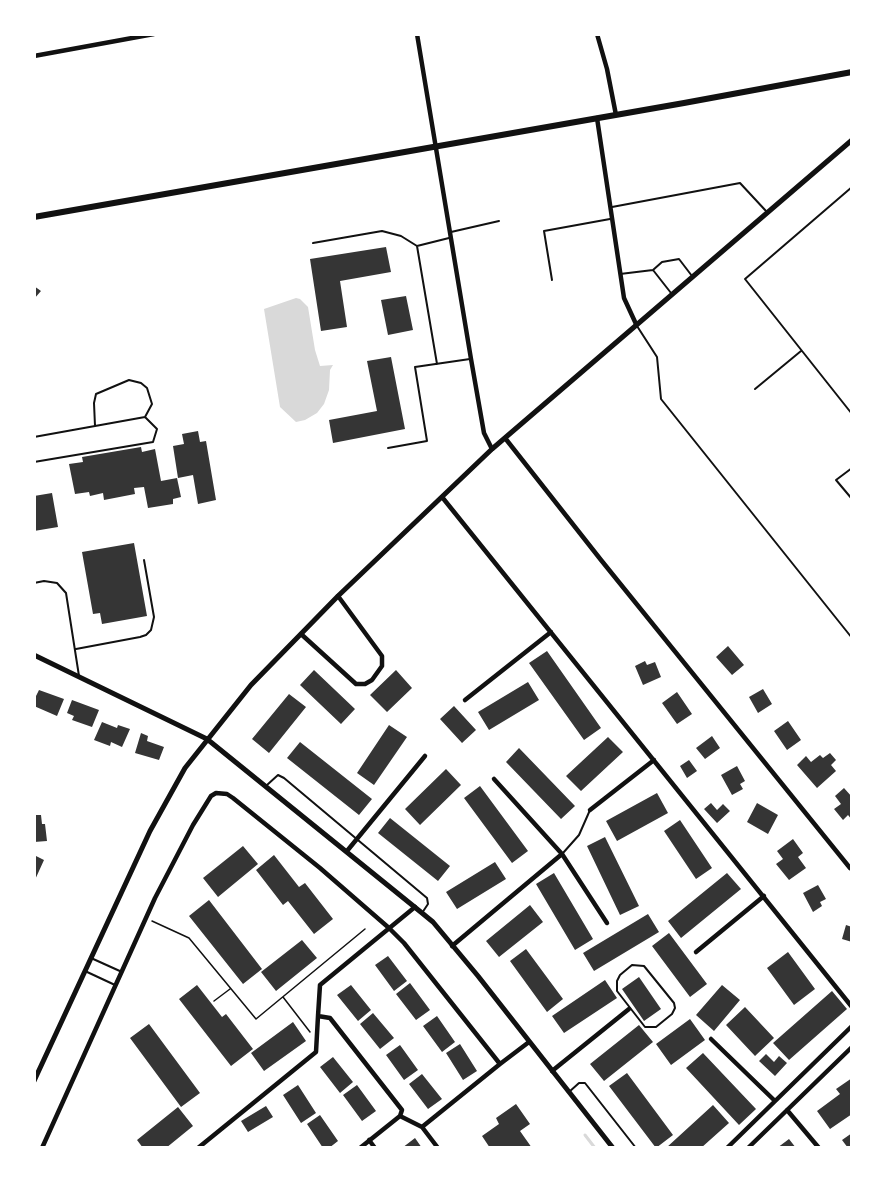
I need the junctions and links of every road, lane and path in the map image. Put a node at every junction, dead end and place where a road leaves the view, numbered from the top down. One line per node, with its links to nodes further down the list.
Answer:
1 (154, 34): 4 (street)
2 (417, 34): 9 (street)
3 (597, 34): 6 (street)
4 (34, 56)
5 (852, 72): 6 (main road)
6 (616, 115): 7 (main road)
7 (597, 118): 9 (main road); 11 (street)
8 (852, 140): 12 (street)
9 (436, 146): 13 (main road); 16 (street)
10 (852, 187): 25 (lane)
11 (611, 207): 12 (lane); 14 (street)
12 (768, 213): 21 (street)
13 (34, 217)
14 (613, 219): 20 (street); 22 (lane)
15 (499, 221): 16 (lane)
16 (449, 235): 18 (lane); 26 (street)
17 (313, 243): 18 (lane)
18 (417, 246): 27 (lane)
19 (653, 270): 20 (lane); 21 (lane); 23 (lane)
20 (620, 274): 24 (street)
21 (693, 277): 23 (street)
22 (552, 280)
23 (672, 295): 24 (street)
24 (636, 324): 33 (street); 45 (lane)
25 (801, 351): 28 (lane); 29 (lane)
26 (471, 359): 27 (lane); 35 (street)
27 (438, 364): 34 (lane)
28 (755, 389)
29 (852, 414)
30 (145, 417): 31 (lane); 31 (lane); 36 (lane)
31 (95, 426): 32 (lane)
32 (34, 437)
33 (505, 438): 35 (street); 59 (street)
34 (388, 448)
35 (492, 450): 38 (street)
36 (34, 462)
37 (852, 468): 39 (lane)
38 (442, 497): 42 (street); 43 (street)
39 (852, 499)
40 (144, 560): 46 (lane)
41 (34, 583): 46 (lane)
42 (338, 596): 44 (street); 44 (street)
43 (551, 632): 49 (street); 52 (street)
44 (301, 634): 50 (street)
45 (852, 638)
46 (76, 649): 48 (lane)
47 (34, 655): 48 (street)
48 (79, 677): 50 (street)
49 (465, 700)
50 (207, 739): 54 (street); 69 (street)
51 (425, 756): 56 (street)
52 (654, 760): 55 (street); 60 (street)
53 (494, 779): 58 (street)
54 (266, 786): 56 (lane); 57 (street)
55 (590, 810): 58 (lane)
56 (356, 839): 57 (street); 62 (lane)
57 (347, 851): 61 (street)
58 (562, 854): 64 (street); 67 (street)
59 (851, 869)
60 (764, 897): 68 (street); 76 (street)
61 (415, 907): 62 (street); 65 (street)
62 (422, 913): 67 (street)
63 (146, 918): 65 (street); 71 (street); 73 (path)
64 (607, 923)
65 (389, 928): 78 (street); 84 (street)
66 (365, 929): 74 (path)
67 (452, 946): 82 (street)
68 (696, 952)
69 (91, 958): 70 (street); 71 (lane)
70 (85, 971): 72 (lane); 86 (street)
71 (122, 972): 72 (street)
72 (115, 985): 93 (street)
73 (231, 988): 74 (path); 75 (path)
74 (283, 997): 80 (path)
75 (214, 1001)
76 (852, 1007)
77 (629, 1009): 77 (lane); 85 (street)
78 (318, 1016): 90 (street); 94 (street)
79 (852, 1026): 88 (street)
80 (310, 1033)
81 (711, 1039): 88 (street)
82 (529, 1042): 84 (street); 85 (street)
83 (852, 1047): 89 (street)
84 (500, 1064): 91 (street)
85 (552, 1071): 87 (street)
86 (34, 1081)
87 (569, 1092): 98 (street); 99 (lane)
88 (775, 1101): 100 (street)
89 (786, 1110): 101 (street); 102 (street)
90 (400, 1116): 91 (street); 92 (street)
91 (422, 1128): 97 (street)
92 (369, 1140): 95 (street); 96 (street)
93 (42, 1148)
94 (198, 1148)
95 (360, 1148)
96 (375, 1148)
97 (438, 1148)
98 (613, 1148)
99 (636, 1148)
100 (727, 1148)
101 (748, 1148)
102 (819, 1148)

